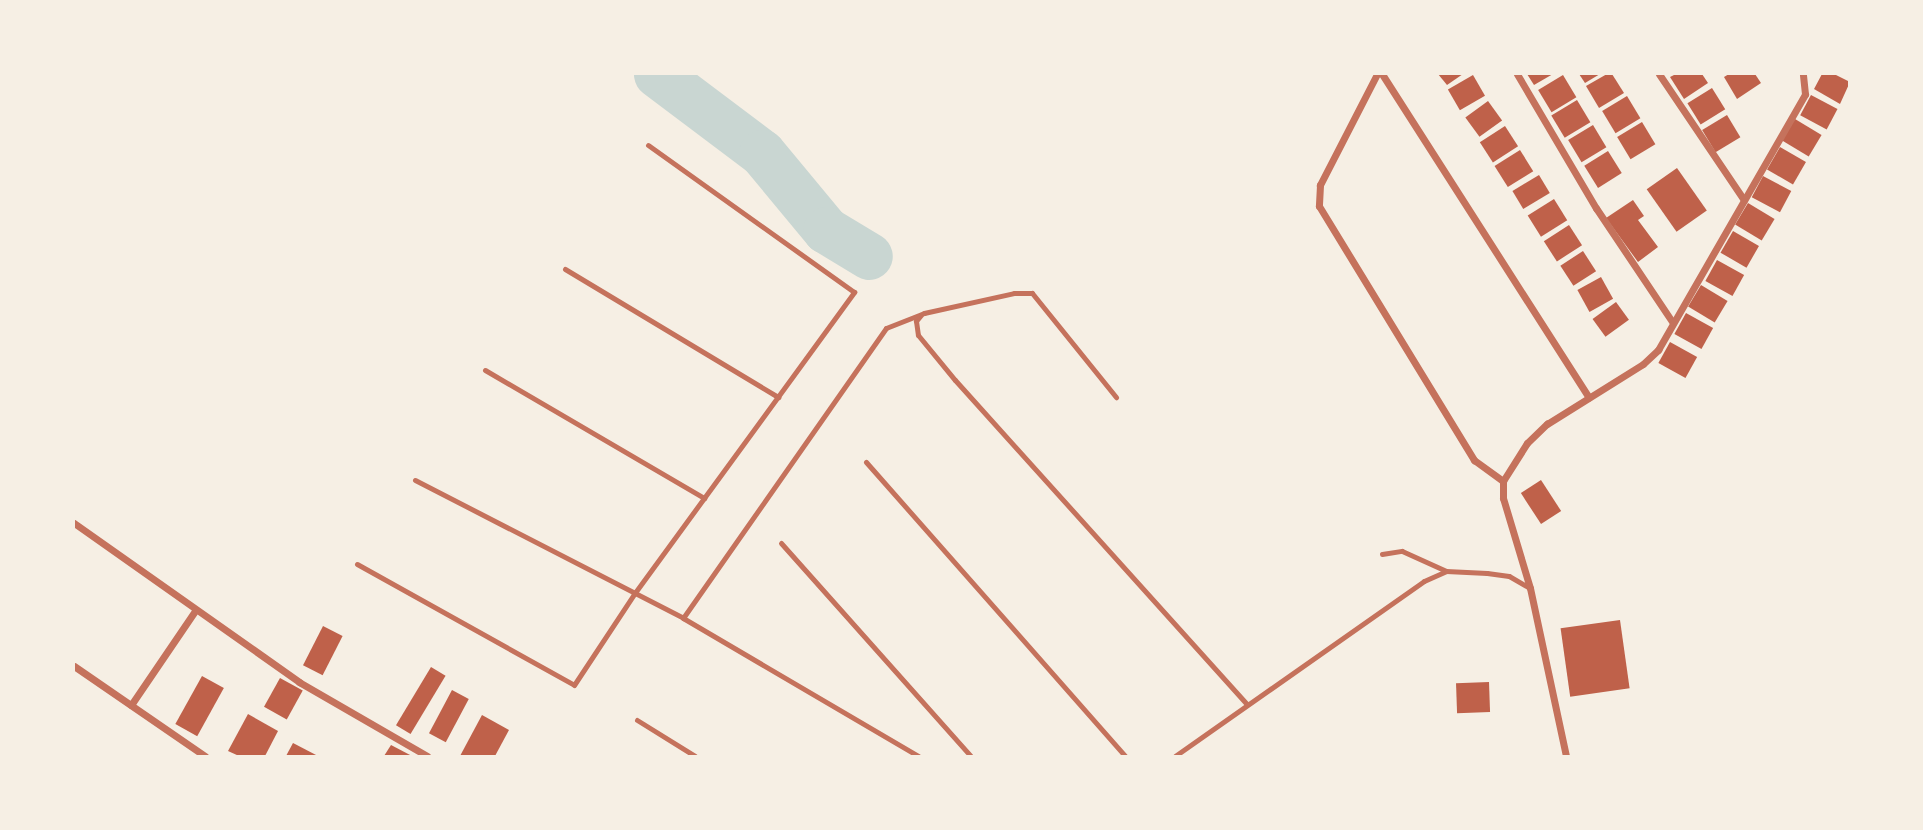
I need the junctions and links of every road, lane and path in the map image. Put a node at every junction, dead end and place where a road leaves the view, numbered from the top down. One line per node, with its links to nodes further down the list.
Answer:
1 (1380, 74): 13 (street); 16 (street)
2 (1517, 74): 9 (street)
3 (1659, 74): 6 (street)
4 (1803, 74): 6 (street)
5 (649, 145): 11 (lane)
6 (1744, 200): 9 (street)
7 (565, 269): 11 (lane)
8 (924, 313): 12 (lane); 26 (lane); 28 (lane)
9 (1673, 323): 13 (street)
10 (485, 370): 17 (lane)
11 (778, 397): 17 (lane)
12 (1116, 397)
13 (1589, 398): 16 (street)
14 (866, 462): 36 (lane)
15 (415, 480): 24 (lane)
16 (1503, 481): 23 (street)
17 (704, 498): 24 (lane)
18 (74, 523): 25 (street)
19 (781, 543): 35 (lane)
20 (1382, 554): 22 (lane)
21 (357, 564): 24 (lane)
22 (1446, 572): 23 (lane); 28 (lane)
23 (1530, 588): 38 (street)
24 (634, 594): 26 (lane)
25 (195, 611): 29 (street); 32 (street)
26 (683, 618): 34 (lane)
27 (74, 666): 29 (street)
28 (1246, 703): 37 (lane)
29 (131, 705): 31 (street)
30 (637, 720): 33 (lane)
31 (205, 757)
32 (427, 757)
33 (695, 757)
34 (918, 757)
35 (971, 757)
36 (1125, 757)
37 (1175, 757)
38 (1566, 757)

